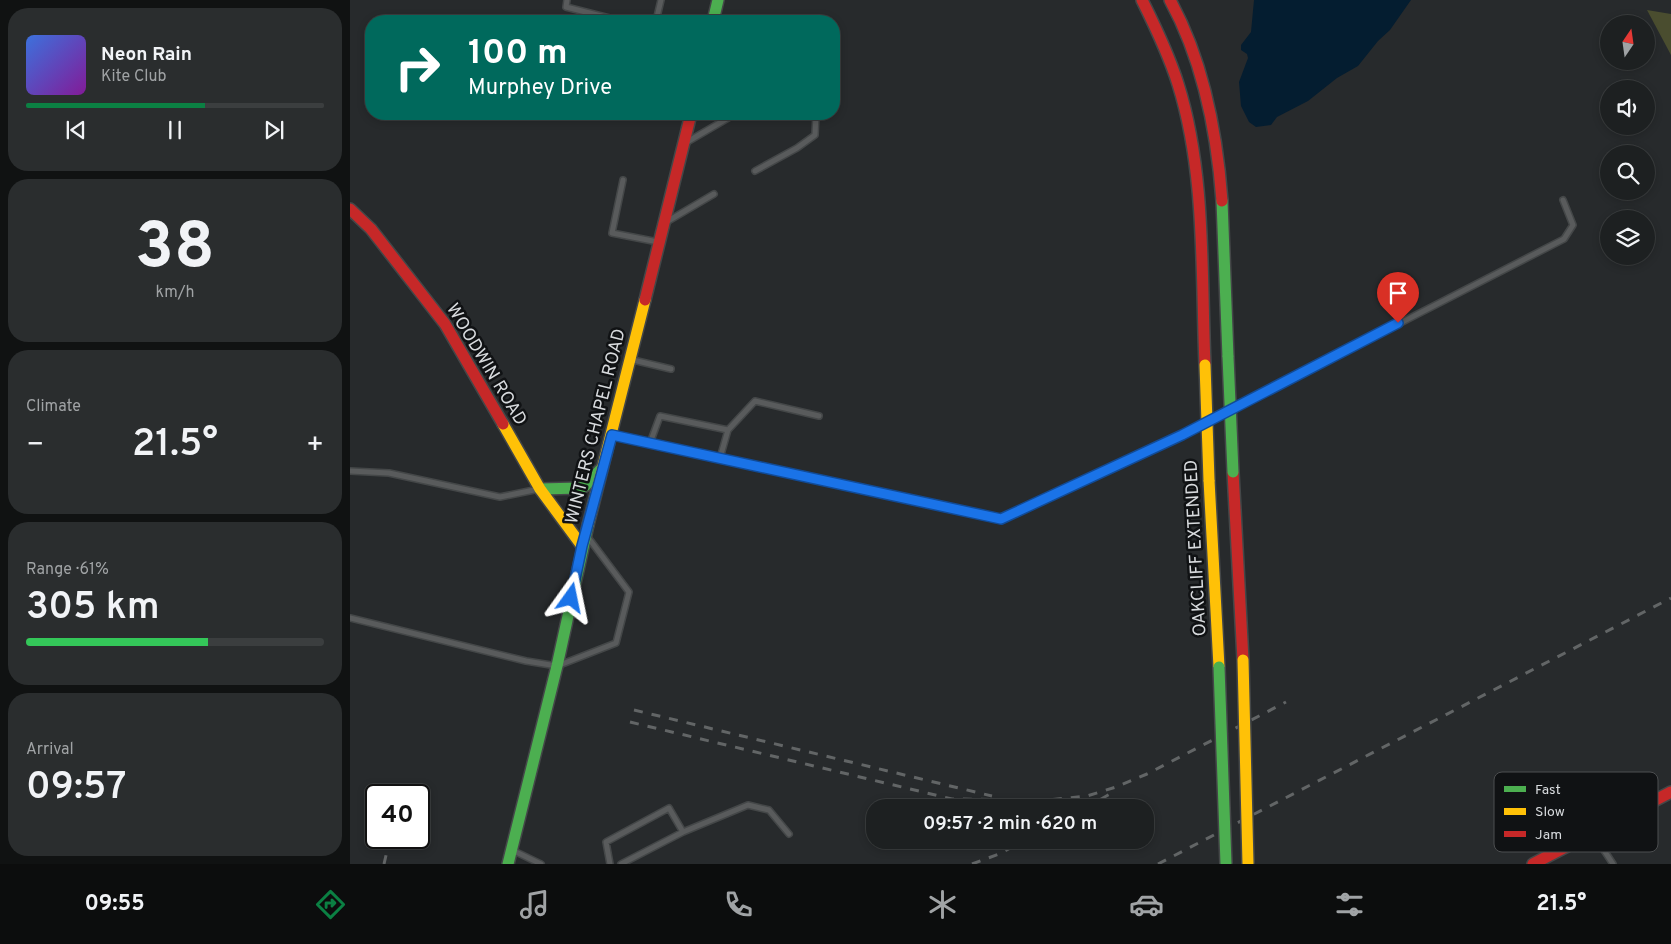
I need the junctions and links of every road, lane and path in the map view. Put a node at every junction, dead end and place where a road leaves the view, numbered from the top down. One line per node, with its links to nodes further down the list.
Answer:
1 (567, 0): 6 (lane)
2 (661, 0): 7 (lane)
3 (718, 0): 8 (main road)
4 (1142, 0): 45 (main road, OAKCLIFF EXTENDED, bridge)
5 (1170, 0): 46 (main road, bridge)
6 (597, 15)
7 (657, 15)
8 (714, 15)
9 (690, 120): 12 (main road, WINTERS CHAPEL ROAD)
10 (724, 120): 12 (lane)
11 (816, 120): 13 (lane)
12 (684, 143): 18 (main road, WINTERS CHAPEL ROAD)
13 (755, 171)
14 (623, 180): 19 (lane)
15 (714, 194): 18 (lane)
16 (1563, 200): 26 (lane)
17 (350, 209): 29 (main road, WOODWIN ROAD)
18 (663, 224): 19 (main road, WINTERS CHAPEL ROAD)
19 (659, 242): 20 (main road, WINTERS CHAPEL ROAD)
20 (630, 359): 21 (lane); 24 (main road, WINTERS CHAPEL ROAD)
21 (671, 369)
22 (819, 416): 23 (lane)
23 (728, 430): 25 (lane); 26 (lane)
24 (612, 435): 25 (lane); 27 (main road, WINTERS CHAPEL ROAD)
25 (650, 443): 26 (lane)
26 (720, 458)
27 (603, 468): 29 (main road); 30 (main road, WINTERS CHAPEL ROAD)
28 (350, 471): 29 (lane)
29 (540, 489): 31 (main road, WOODWIN ROAD)
30 (585, 533): 31 (main road, WINTERS CHAPEL ROAD); 33 (lane)
31 (582, 546): 33 (main road, WINTERS CHAPEL ROAD)
32 (350, 618): 33 (lane)
33 (557, 666): 38 (main road, WINTERS CHAPEL ROAD)
34 (1671, 792): 35 (main road)
35 (1658, 799)
36 (683, 832): 37 (lane); 43 (lane); 44 (lane)
37 (789, 834)
38 (512, 850): 41 (main road, WINTERS CHAPEL ROAD); 42 (lane)
39 (1556, 852): 47 (main road)
40 (1605, 852): 48 (lane)
41 (508, 864)
42 (541, 864)
43 (610, 864)
44 (621, 864)
45 (1226, 864)
46 (1248, 864)
47 (1533, 864)
48 (1613, 864)

